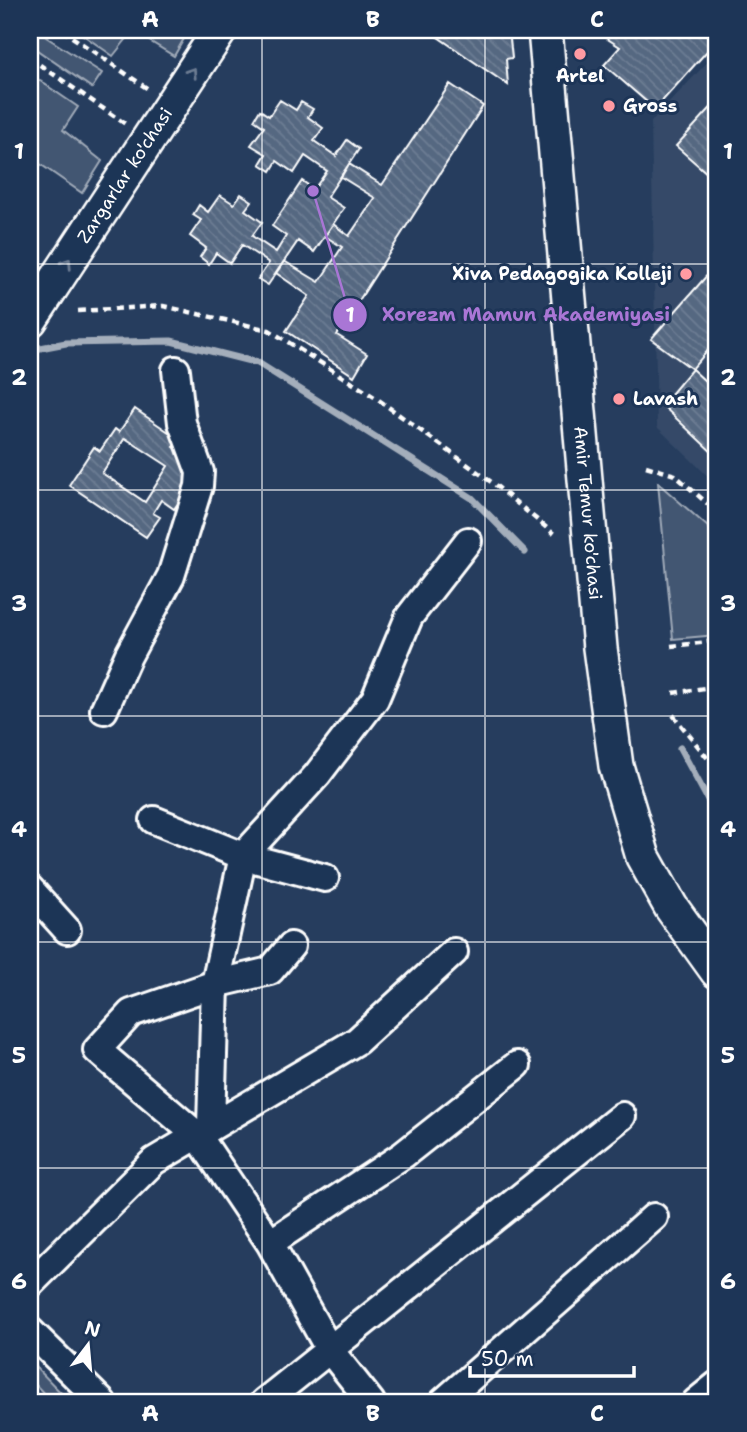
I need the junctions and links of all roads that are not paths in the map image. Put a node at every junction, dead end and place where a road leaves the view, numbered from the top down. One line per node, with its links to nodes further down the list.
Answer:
1 (220, 30): 3 (main road, Zargarlar ko'chasi, one-way to 1)
2 (545, 30): 14 (main road, Amir Temur ko'chasi)
3 (30, 320)
4 (176, 370): 6 (street)
5 (468, 541): 8 (street)
6 (104, 710)
7 (154, 820): 8 (street)
8 (243, 856): 9 (street); 15 (street)
9 (325, 878)
10 (30, 889): 11 (street)
11 (67, 930)
12 (291, 946): 15 (street)
13 (454, 952): 18 (street)
14 (717, 971)
15 (215, 984): 18 (street); 18 (street)
16 (517, 1065): 20 (street)
17 (622, 1116): 23 (street)
18 (204, 1131): 20 (street); 21 (street)
19 (654, 1217): 28 (street)
20 (270, 1243): 23 (street)
21 (30, 1284)
22 (30, 1331): 25 (street)
23 (328, 1349): 26 (street); 27 (street)
24 (717, 1385): 29 (street)
25 (102, 1402)
26 (264, 1402)
27 (371, 1402)
28 (443, 1402)
29 (696, 1402)

